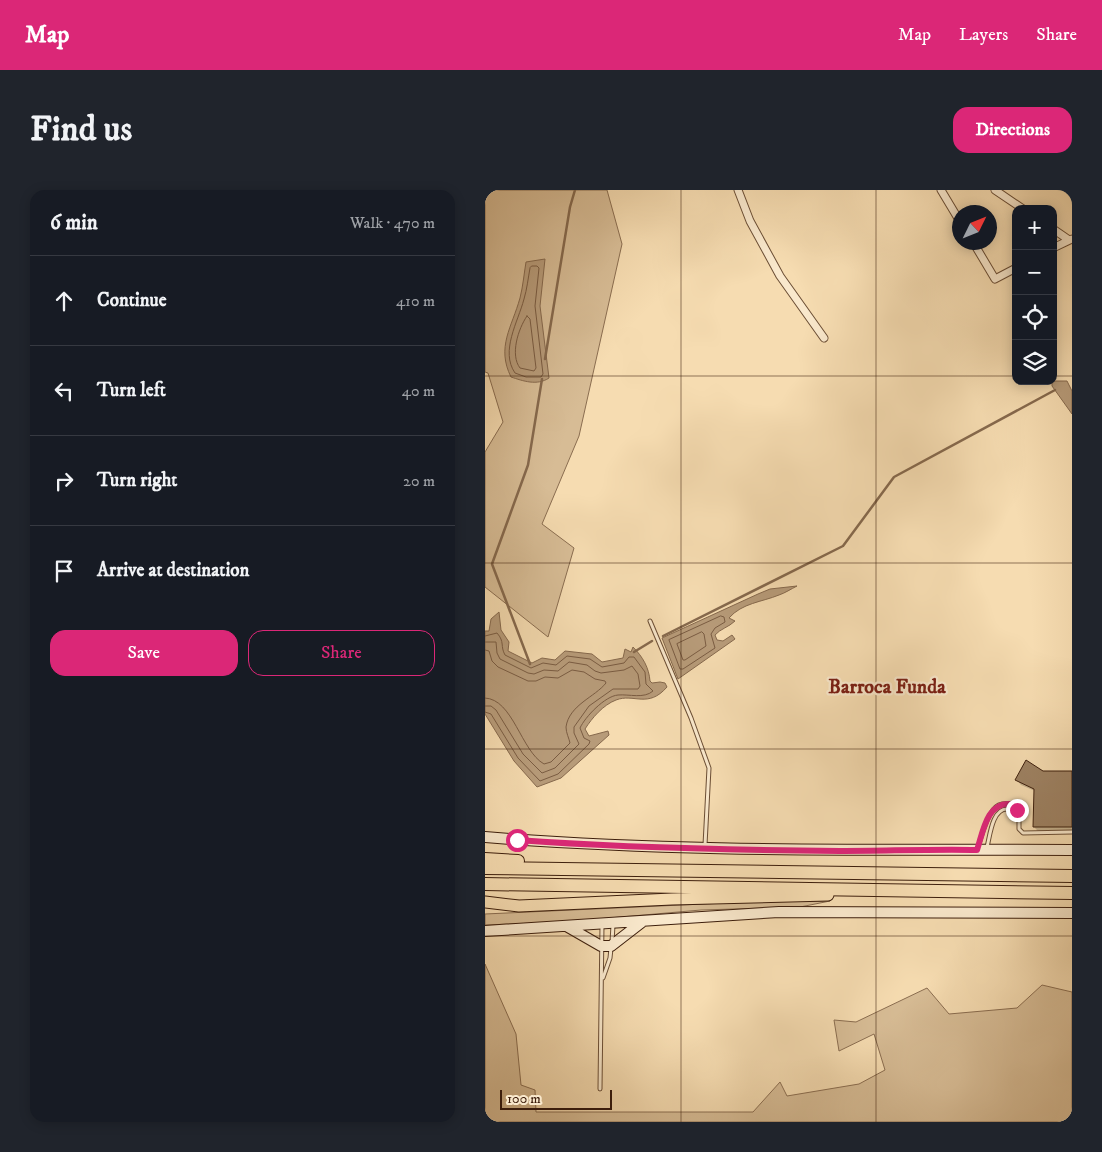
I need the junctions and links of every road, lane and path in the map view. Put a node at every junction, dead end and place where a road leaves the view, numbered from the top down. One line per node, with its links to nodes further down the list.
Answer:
1 (738, 190): 11 (street)
2 (941, 190): 5 (street)
3 (995, 190): 4 (street)
4 (1017, 205)
5 (952, 208)
6 (1057, 231): 7 (street)
7 (1071, 239): 8 (street)
8 (1057, 246)
9 (978, 250): 10 (street)
10 (1012, 270)
11 (824, 338)
12 (650, 621): 16 (lane)
13 (1018, 817): 14 (lane); 17 (lane); 17 (lane)
14 (1072, 832)
15 (485, 837): 16 (main road)
16 (705, 848): 17 (main road)
17 (982, 850): 18 (main road)
18 (1072, 850)
19 (485, 859): 21 (highway)
20 (485, 868): 21 (highway)
21 (570, 869): 22 (highway)
22 (1072, 876)
23 (485, 884): 24 (highway)
24 (854, 890): 25 (highway); 27 (main road)
25 (1072, 892)
26 (485, 902): 27 (main road)
27 (519, 906): 28 (main road)
28 (485, 910)
29 (1072, 913): 30 (main road)
30 (643, 922): 31 (main road); 34 (main road)
31 (608, 924): 32 (main road); 34 (lane); 34 (lane)
32 (567, 926): 33 (main road); 34 (main road)
33 (485, 931)
34 (606, 946): 35 (lane); 35 (lane)
35 (603, 978): 36 (lane)
36 (600, 1089)

